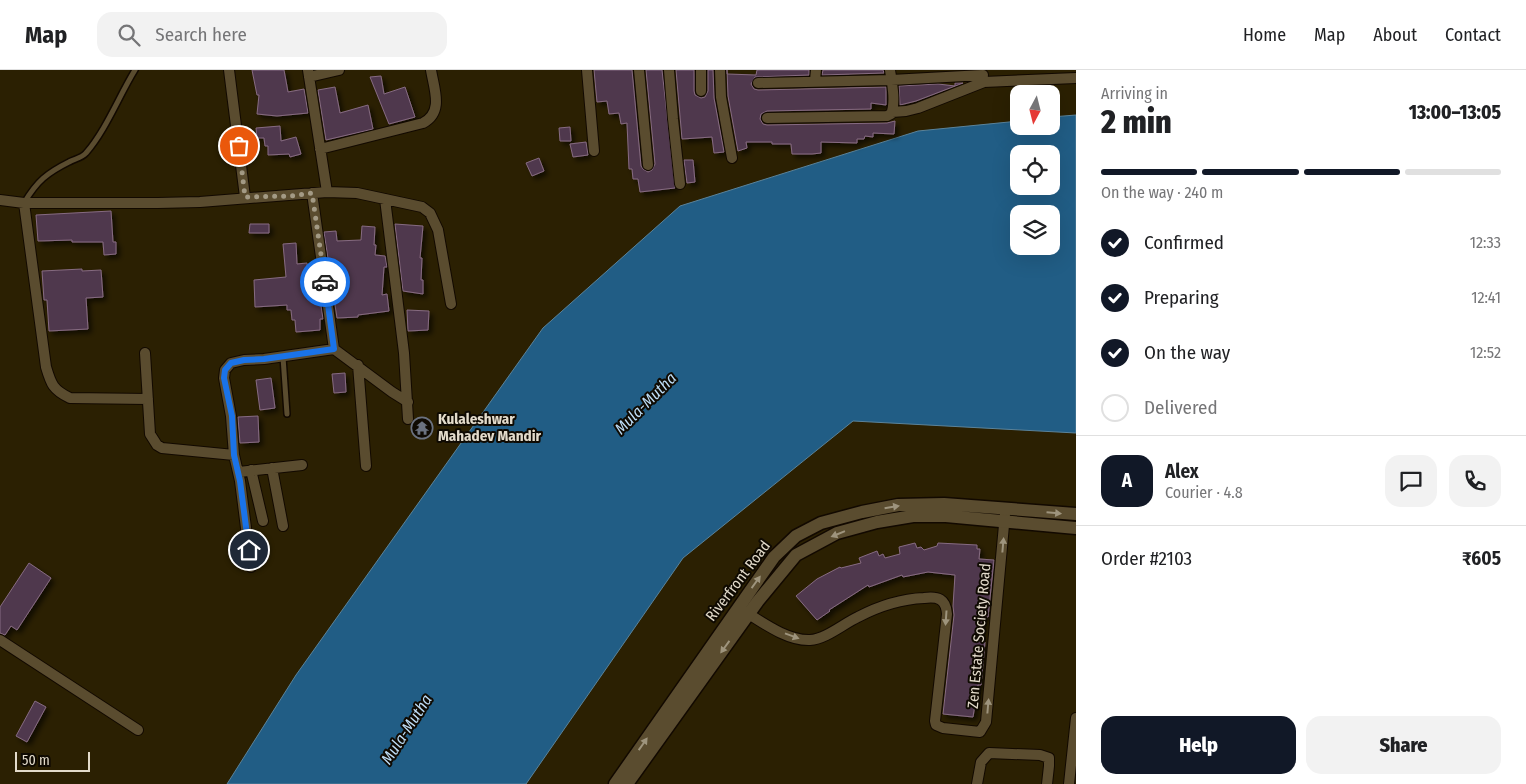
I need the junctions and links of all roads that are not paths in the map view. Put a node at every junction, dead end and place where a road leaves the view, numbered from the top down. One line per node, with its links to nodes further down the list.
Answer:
1 (135, 70): 29 (lane)
2 (229, 70): 26 (street)
3 (339, 70): 10 (street)
4 (432, 70): 19 (street)
5 (587, 70): 20 (street)
6 (639, 70): 22 (street)
7 (669, 70): 23 (street)
8 (701, 70): 16 (street)
9 (720, 70): 21 (street)
10 (308, 73): 19 (street)
11 (815, 75): 12 (street); 15 (street)
12 (890, 75): 13 (street); 17 (street)
13 (983, 75): 14 (street); 17 (street)
14 (1076, 78)
15 (758, 83)
16 (701, 91)
17 (892, 112): 18 (street)
18 (767, 118)
19 (320, 149): 24 (street)
20 (594, 151)
21 (732, 158)
22 (648, 165)
23 (680, 184)
24 (328, 192): 25 (street); 27 (street)
25 (312, 193): 26 (street); 31 (street)
26 (245, 197): 29 (street)
27 (385, 199): 30 (street); 36 (street)
28 (0, 200): 29 (street)
29 (24, 203): 35 (street)
30 (451, 304)
31 (334, 349): 33 (street); 34 (street)
32 (145, 353): 35 (street)
33 (284, 357): 37 (lane); 39 (street)
34 (358, 365): 36 (street); 41 (street)
35 (148, 399): 39 (street)
36 (408, 402): 38 (street)
37 (287, 414)
38 (408, 419)
39 (234, 455): 44 (street)
40 (302, 465): 42 (street)
41 (366, 466)
42 (272, 468): 43 (street); 48 (street)
43 (251, 470): 44 (street); 47 (street)
44 (239, 472): 50 (street)
45 (1005, 514): 46 (street, Riverfront Road, one-way to 46); 49 (street, Riverfront Road); 51 (street, Riverfront Road); 51 (street, Zen Estate Society Road, one-way to 45)
46 (1076, 514)
47 (263, 521)
48 (283, 526)
49 (1076, 528)
50 (251, 567)
51 (743, 611): 54 (street, Riverfront Road)
52 (0, 640): 55 (street)
53 (1076, 718): 56 (street)
54 (665, 722): 57 (street, Riverfront Road, one-way to 54); 58 (street, Riverfront Road)
55 (138, 730)
56 (1074, 766): 61 (street)
57 (615, 784)
58 (627, 784)
59 (977, 784): 60 (street)
60 (1047, 784)
61 (1069, 784)

